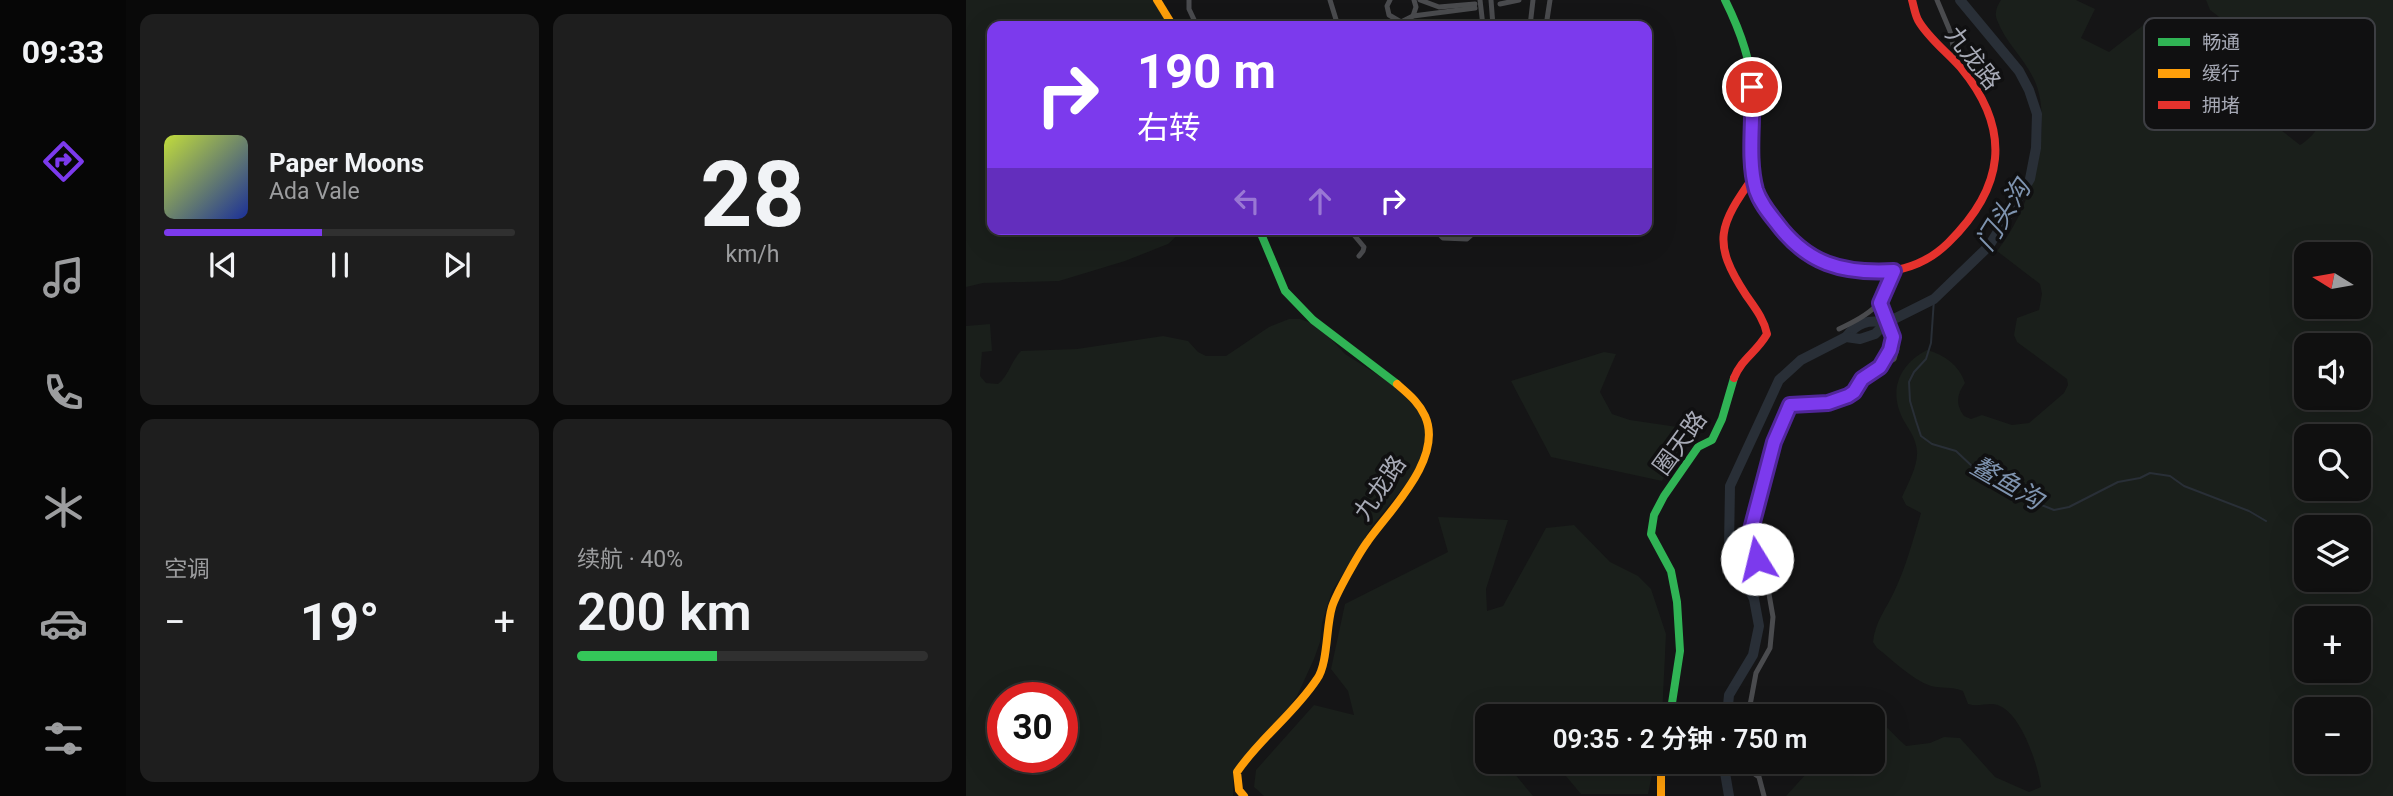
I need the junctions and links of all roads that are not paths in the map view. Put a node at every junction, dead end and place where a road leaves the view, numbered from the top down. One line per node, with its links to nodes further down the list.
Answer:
1 (1157, 0): 16 (street)
2 (1189, 0): 17 (street)
3 (1330, 0): 18 (street)
4 (1390, 0): 19 (street)
5 (1414, 0): 20 (street)
6 (1420, 0): 14 (street)
7 (1491, 0): 22 (street)
8 (1519, 0): 15 (street)
9 (1533, 0): 23 (street)
10 (1550, 0): 24 (street)
11 (1725, 0): 26 (street, 九龙路)
12 (1912, 0): 25 (street, 九龙路)
13 (1937, 0): 25 (street)
14 (1477, 4): 20 (street); 21 (street)
15 (1500, 4)
16 (1169, 21)
17 (1195, 21)
18 (1336, 21)
19 (1395, 21)
20 (1411, 21)
21 (1482, 21)
22 (1493, 21)
23 (1531, 21)
24 (1547, 21)
25 (1957, 63): 32 (street, 九龙路)
26 (1754, 176): 32 (street, 九龙路); 35 (street, 圈天路)
27 (1262, 235): 39 (street, 九龙路)
28 (1354, 235): 31 (street)
29 (1454, 235): 30 (street)
30 (1472, 235)
31 (1359, 256)
32 (1894, 271): 33 (street)
33 (1880, 303): 34 (street); 36 (street)
34 (1839, 329)
35 (1672, 704)
36 (1750, 704)
37 (1661, 774): 40 (street)
38 (1754, 774): 41 (street)
39 (1244, 796)
40 (1661, 796)
41 (1764, 796)

